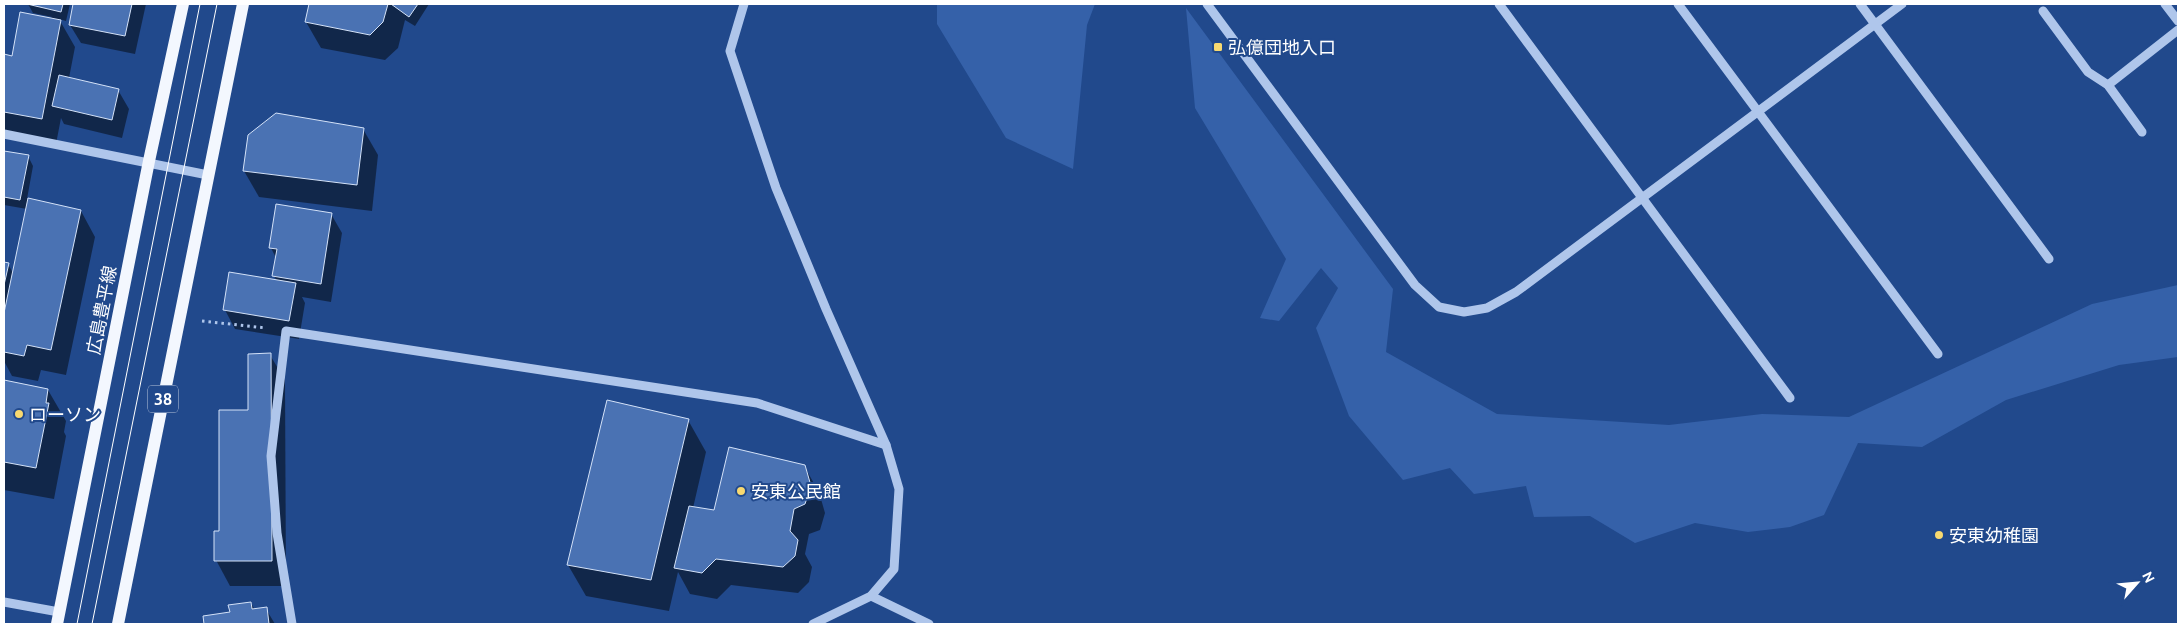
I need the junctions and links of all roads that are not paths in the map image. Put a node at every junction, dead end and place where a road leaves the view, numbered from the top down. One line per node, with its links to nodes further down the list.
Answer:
1 (183, 4): 18 (main road, 広島豊平線)
2 (243, 4): 19 (main road, 38)
3 (744, 4): 24 (street)
4 (1207, 4): 20 (street)
5 (1499, 4): 20 (street)
6 (1678, 4): 15 (street)
7 (1860, 4): 12 (street)
8 (1902, 4): 12 (street)
9 (2166, 4): 11 (street)
10 (2043, 11): 14 (street)
11 (2178, 21)
12 (1874, 24): 15 (street); 21 (street)
13 (2178, 30): 14 (street)
14 (2108, 85): 16 (street)
15 (1758, 111): 20 (street); 22 (street)
16 (2142, 132)
17 (4, 134): 18 (street)
18 (149, 161): 19 (street); 27 (main road, 広島豊平線)
19 (208, 175): 28 (main road, 38)
20 (1642, 197): 23 (street)
21 (2049, 259)
22 (1938, 354)
23 (1790, 398)
24 (886, 445): 25 (street); 29 (street)
25 (871, 596): 30 (street); 31 (street)
26 (4, 602): 27 (street)
27 (58, 618)
28 (118, 624)
29 (292, 624)
30 (812, 624)
31 (929, 624)

